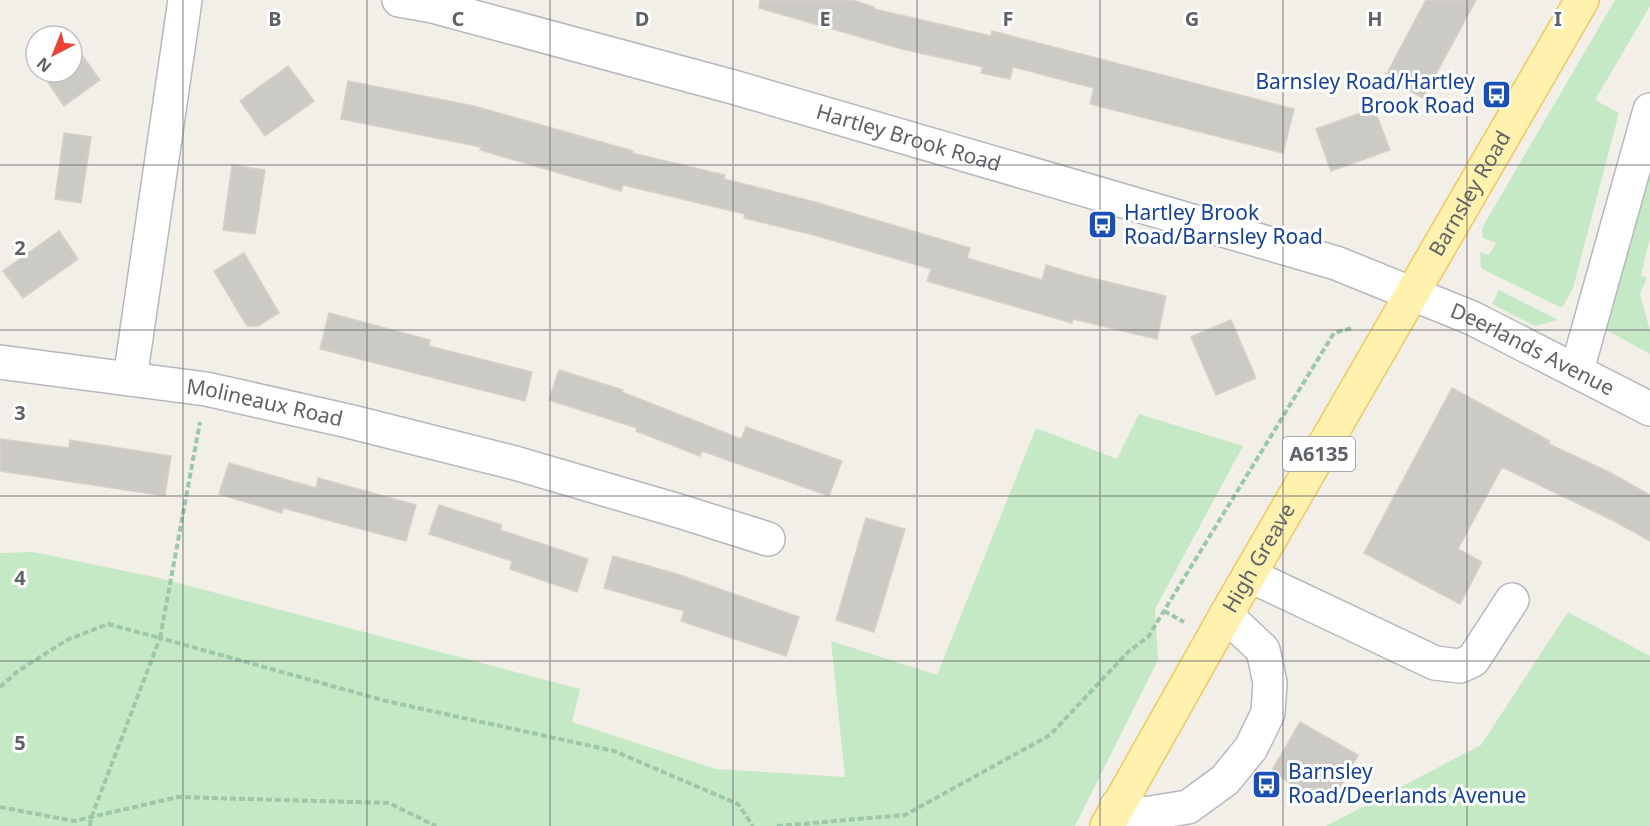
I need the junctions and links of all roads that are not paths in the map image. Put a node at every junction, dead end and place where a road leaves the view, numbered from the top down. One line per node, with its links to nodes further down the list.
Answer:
1 (185, 0): 8 (street)
2 (399, 0): 5 (street, Hartley Brook Road)
3 (1582, 0): 5 (main road, Barnsley Road / A6135)
4 (1650, 110): 7 (street)
5 (1405, 303): 7 (street, Deerlands Avenue); 11 (main road, High Greave / A6135)
6 (0, 362): 8 (street, Molineaux Road)
7 (1577, 370): 9 (street, Deerlands Avenue)
8 (130, 379): 10 (street, Molineaux Road)
9 (1650, 410)
10 (768, 539)
11 (1249, 575): 12 (street); 13 (main road, High Greave / A6135)
12 (1512, 600)
13 (1226, 615): 14 (main road, High Greave / A6135); 14 (street)
14 (1112, 816)

